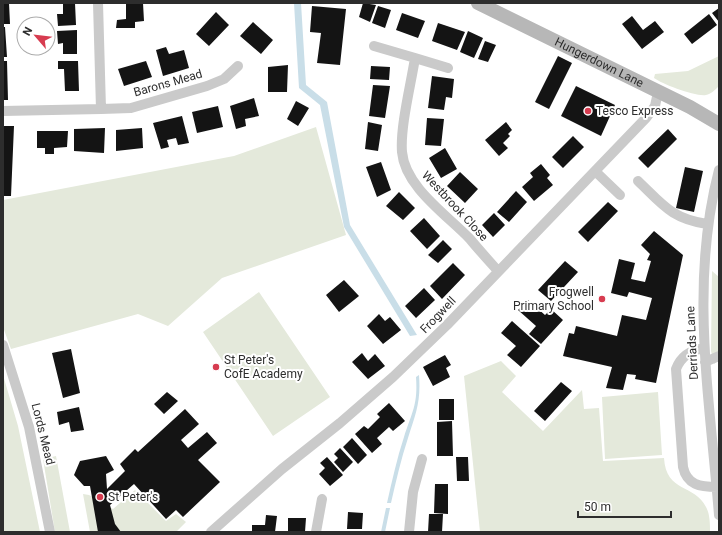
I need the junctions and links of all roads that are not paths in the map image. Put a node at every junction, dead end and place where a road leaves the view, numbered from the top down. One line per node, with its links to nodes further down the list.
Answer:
1 (98, 3): 8 (street)
2 (478, 3): 7 (main road, Hungerdown Lane)
3 (374, 46): 4 (street)
4 (415, 58): 6 (street); 16 (street, Westbrook Close)
5 (237, 66): 8 (street, Barons Mead)
6 (448, 68)
7 (658, 92): 10 (main road, Hungerdown Lane); 12 (street, Frogwell)
8 (101, 110): 9 (street, Barons Mead)
9 (3, 111)
10 (719, 124)
11 (719, 170): 15 (street, Derriads Lane)
12 (596, 172): 14 (street); 16 (street, Frogwell)
13 (638, 181): 15 (street)
14 (620, 195)
15 (707, 224): 18 (street, Derriads Lane)
16 (498, 271): 27 (street, Frogwell)
17 (3, 345): 26 (street, Lords Mead)
18 (704, 348): 20 (street, Derriads Lane); 23 (street)
19 (719, 356): 20 (street)
20 (705, 362): 22 (street, Derriads Lane)
21 (422, 459): 29 (street)
22 (718, 469): 23 (street, Derriads Lane)
23 (716, 487): 25 (street, Derriads Lane)
24 (322, 499): 28 (street)
25 (719, 515)
26 (50, 532)
27 (211, 532)
28 (316, 532)
29 (409, 532)

